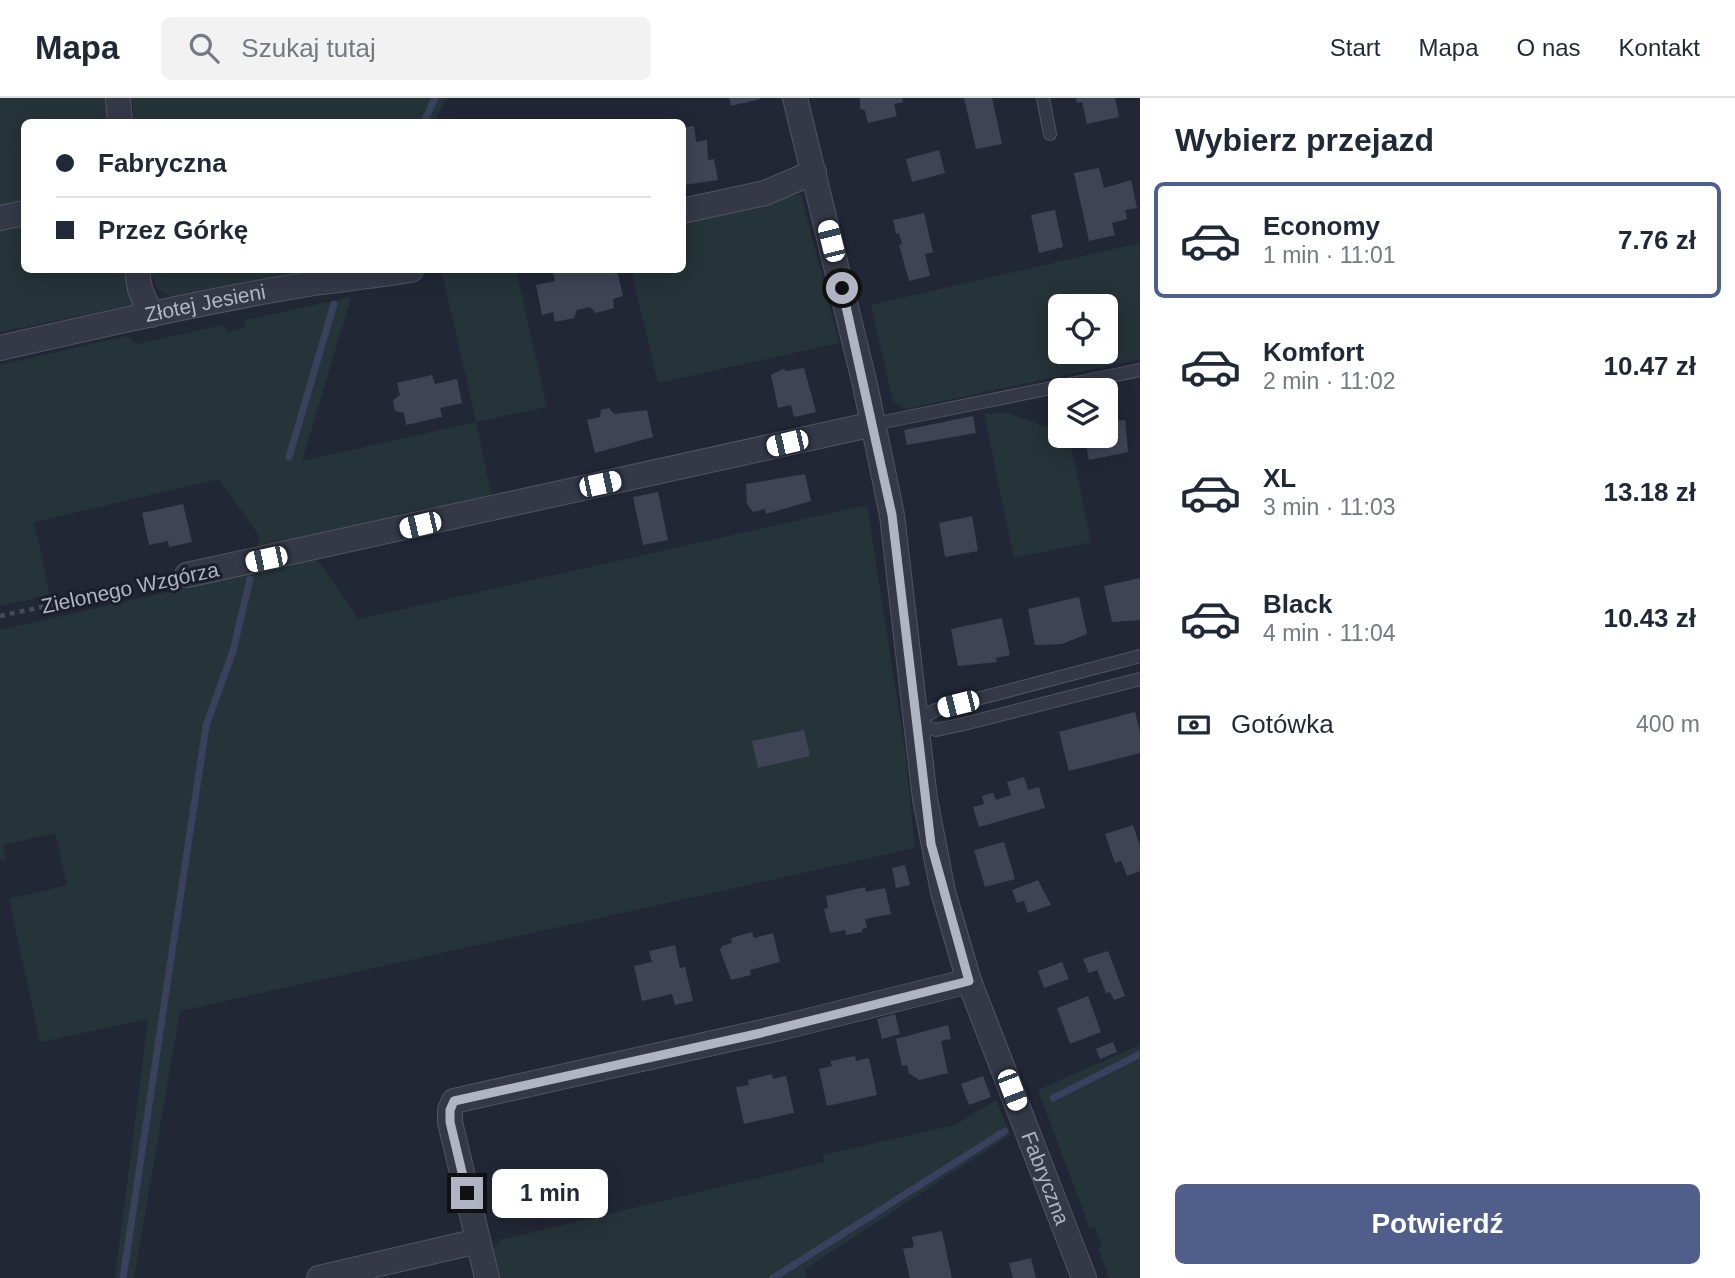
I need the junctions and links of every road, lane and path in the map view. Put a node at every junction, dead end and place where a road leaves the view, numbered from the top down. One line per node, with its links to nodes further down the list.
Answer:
1 (118, 98): 4 (street)
2 (794, 98): 6 (street, Fabryczna)
3 (1043, 98): 5 (lane)
4 (120, 119)
5 (1050, 134)
6 (814, 172): 7 (street); 15 (street, Fabryczna)
7 (686, 210)
8 (21, 214): 9 (street)
9 (0, 218)
10 (137, 273): 12 (street)
11 (394, 273): 12 (street, Złotej Jesieni)
12 (151, 314): 13 (street, Złotej Jesieni)
13 (0, 348)
14 (1140, 370): 15 (lane)
15 (874, 424): 16 (street, Zielonego Wzgórza); 20 (street, Fabryczna)
16 (187, 575): 17 (path, Zielonego Wzgórza)
17 (0, 616)
18 (1140, 656): 20 (lane)
19 (1140, 679): 20 (lane)
20 (916, 723): 21 (street, Fabryczna)
21 (969, 981): 22 (street); 25 (street, Fabryczna)
22 (478, 1241): 23 (street); 24 (street)
23 (319, 1278)
24 (487, 1278)
25 (1084, 1278)

